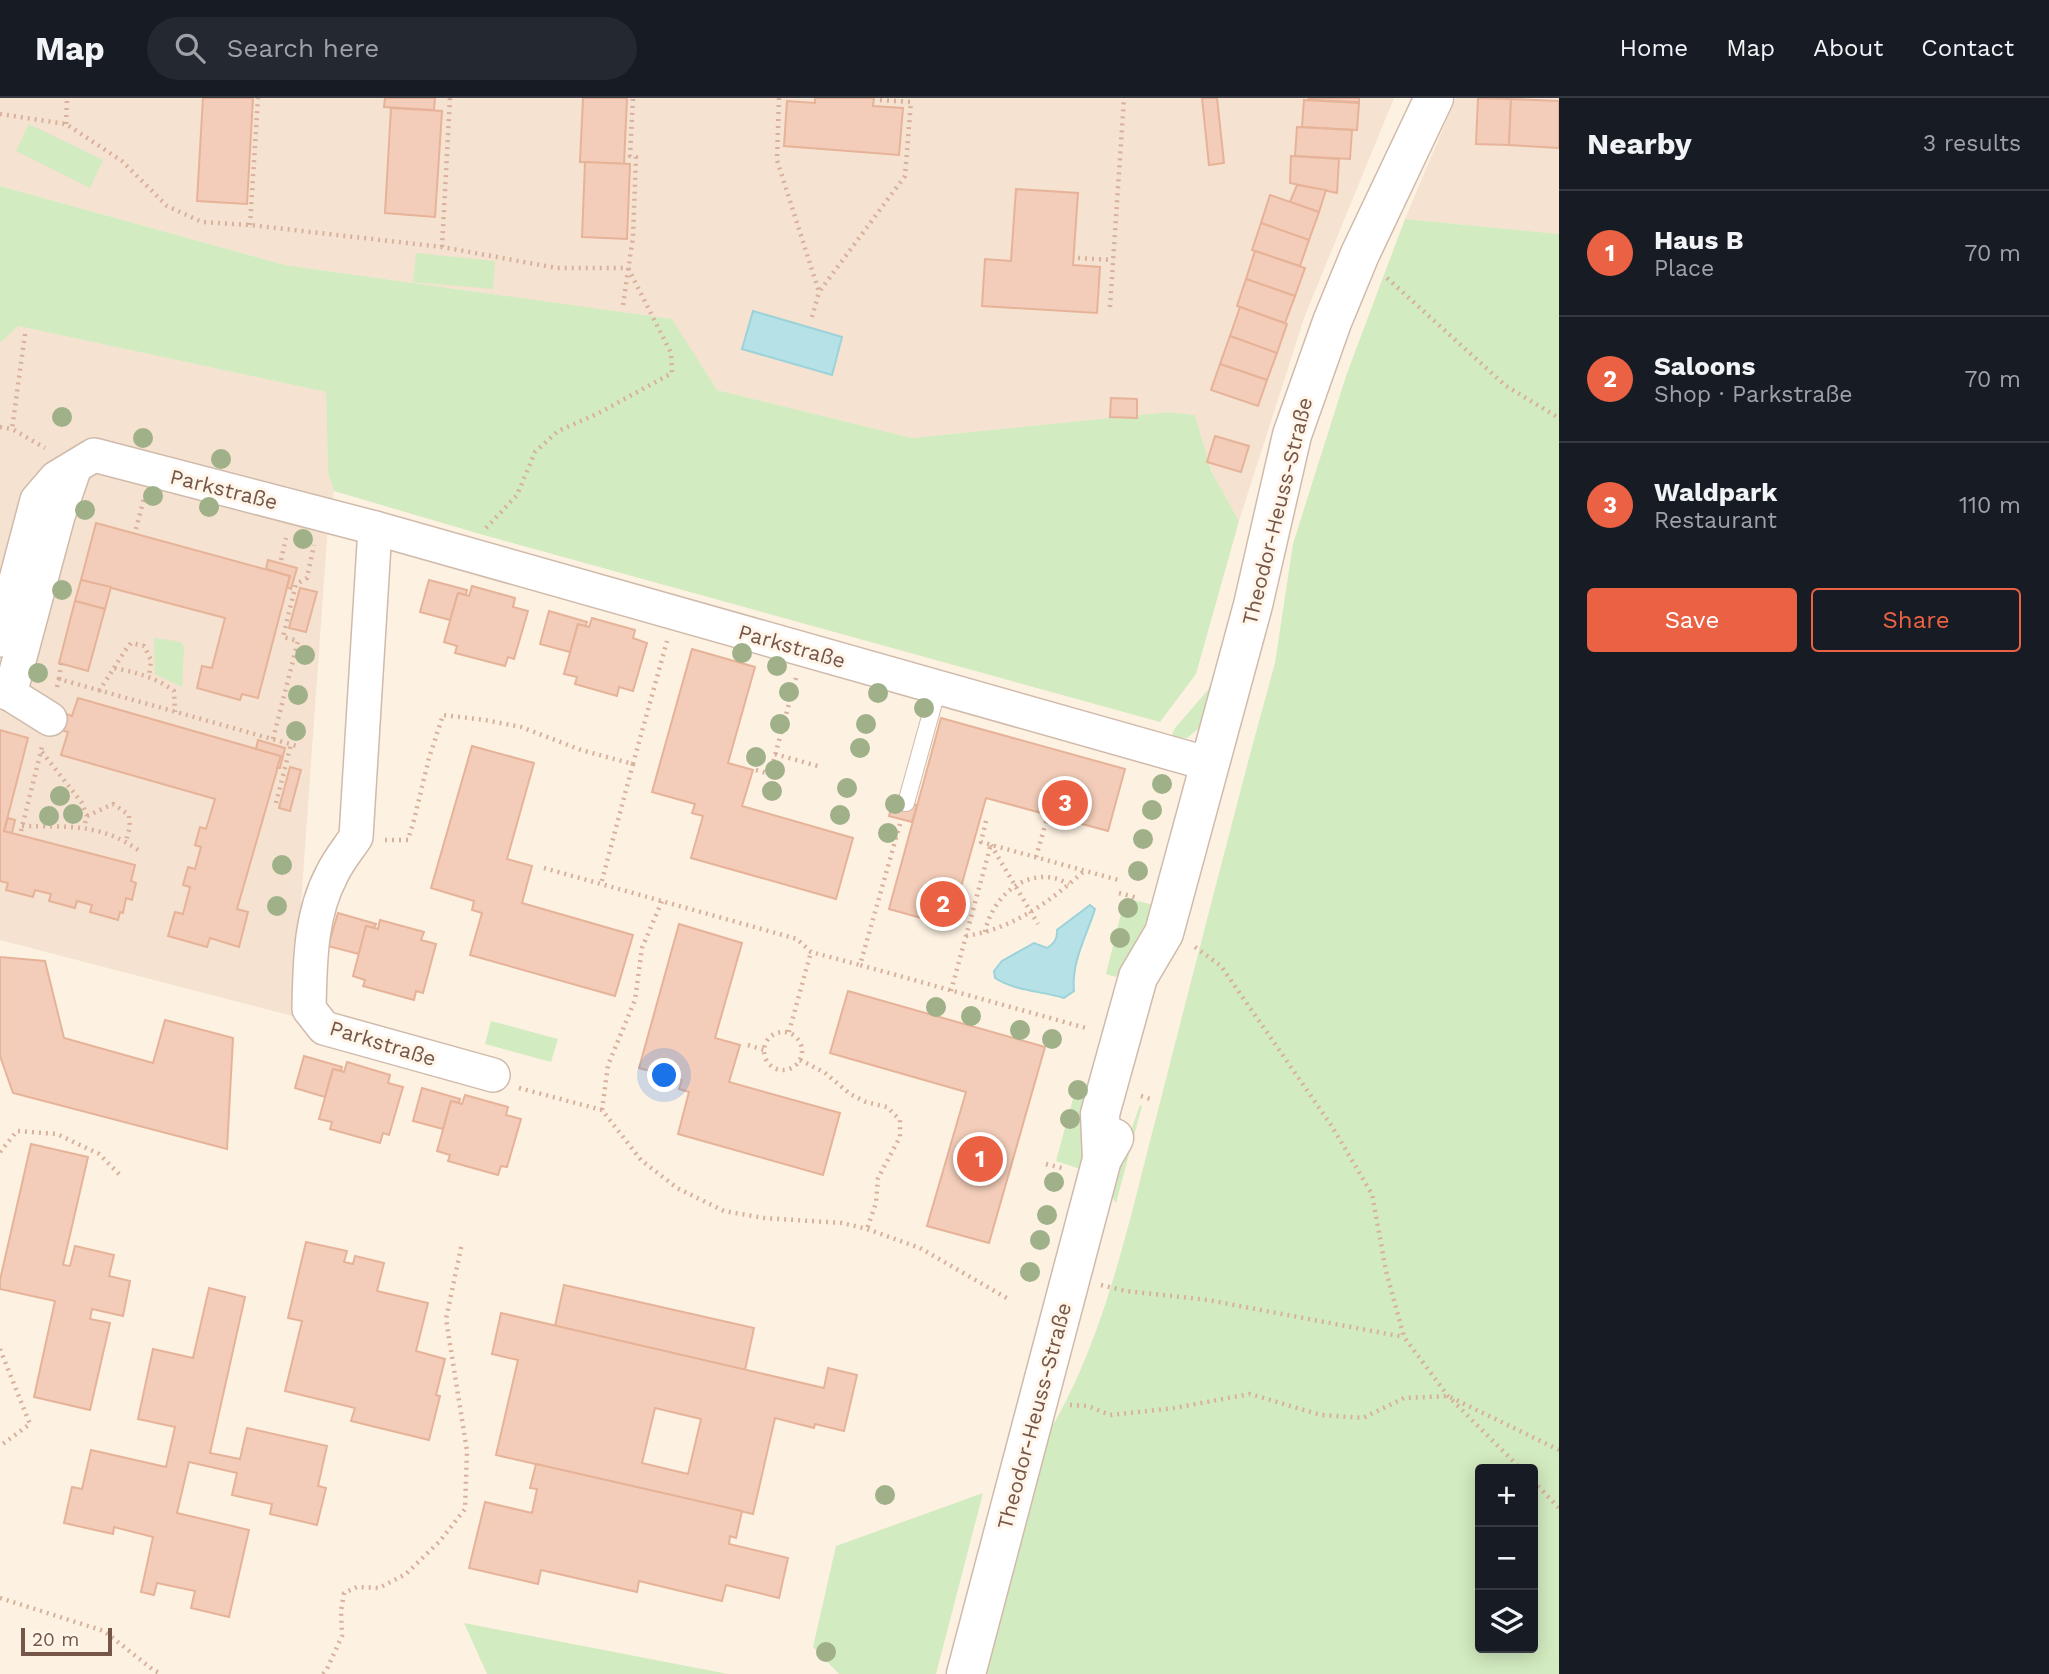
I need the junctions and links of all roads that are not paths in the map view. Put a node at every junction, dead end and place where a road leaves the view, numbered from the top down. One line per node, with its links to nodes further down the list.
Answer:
1 (1434, 98): 8 (street, Theodor-Heuss-Straße)
2 (75, 467): 3 (street, Parkstraße); 4 (street, Parkstraße); 6 (street)
3 (375, 528): 5 (street, Parkstraße); 10 (street, Parkstraße)
4 (0, 640)
5 (938, 688): 8 (street, Parkstraße); 9 (lane)
6 (5, 692): 7 (street)
7 (47, 727)
8 (1209, 764): 11 (street, Theodor-Heuss-Straße)
9 (906, 803)
10 (493, 1075)
11 (966, 1674)

